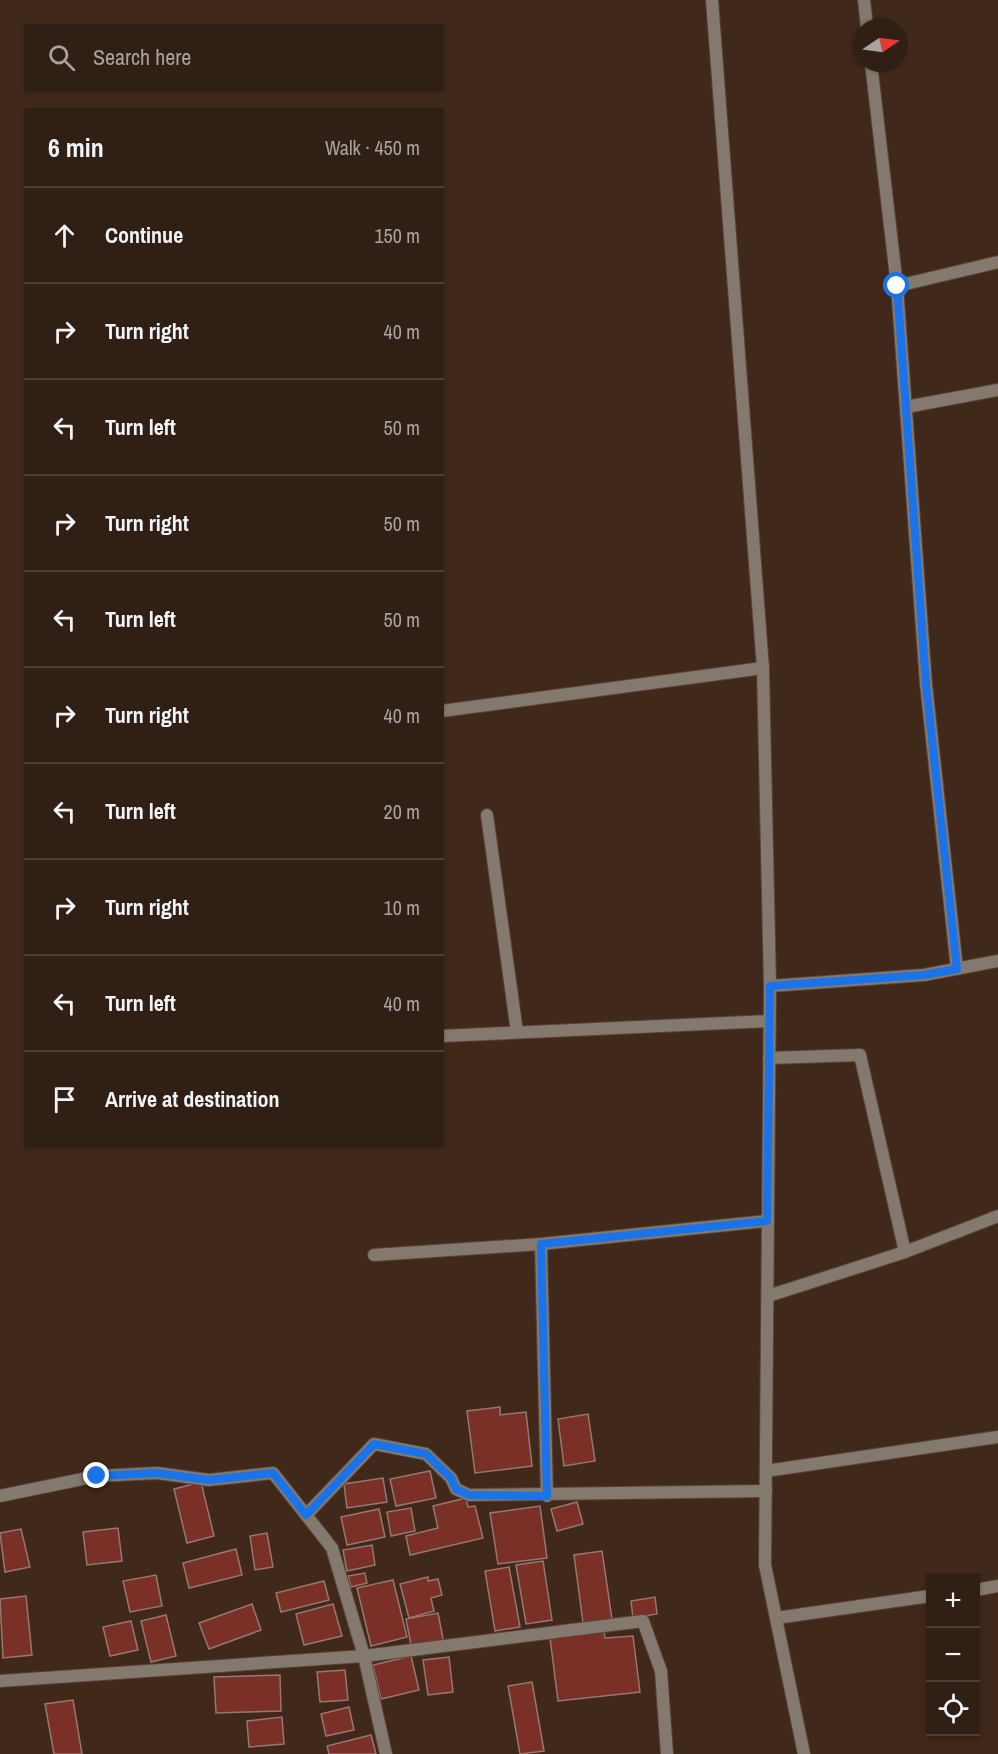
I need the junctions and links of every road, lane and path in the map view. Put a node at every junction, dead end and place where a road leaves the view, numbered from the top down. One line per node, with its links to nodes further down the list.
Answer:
1 (712, 0): 9 (street)
2 (864, 0): 3 (street)
3 (866, 18)
4 (872, 72): 6 (street)
5 (998, 262): 6 (street)
6 (897, 286): 8 (street)
7 (998, 390): 8 (street)
8 (906, 407): 13 (street)
9 (763, 668): 10 (street); 14 (street)
10 (444, 711)
11 (487, 815): 16 (street)
12 (998, 961): 13 (street)
13 (957, 969): 14 (street)
14 (770, 986): 15 (street)
15 (769, 1021): 16 (street); 18 (street)
16 (518, 1032): 17 (street)
17 (444, 1036)
18 (769, 1058): 20 (street); 22 (street)
19 (998, 1216): 22 (street)
20 (767, 1221): 21 (street); 24 (street)
21 (541, 1244): 23 (street); 29 (street)
22 (905, 1252): 24 (street)
23 (375, 1255)
24 (768, 1296): 26 (street)
25 (998, 1437): 26 (street)
26 (766, 1471): 27 (street)
27 (766, 1491): 29 (street); 34 (street)
28 (0, 1496): 30 (street)
29 (547, 1496): 30 (street)
30 (306, 1515): 35 (street)
31 (998, 1586): 32 (street)
32 (980, 1589)
33 (926, 1597): 34 (street)
34 (776, 1618): 39 (street)
35 (364, 1656): 36 (street); 37 (street); 38 (street)
36 (0, 1681)
37 (386, 1754)
38 (667, 1754)
39 (804, 1754)

